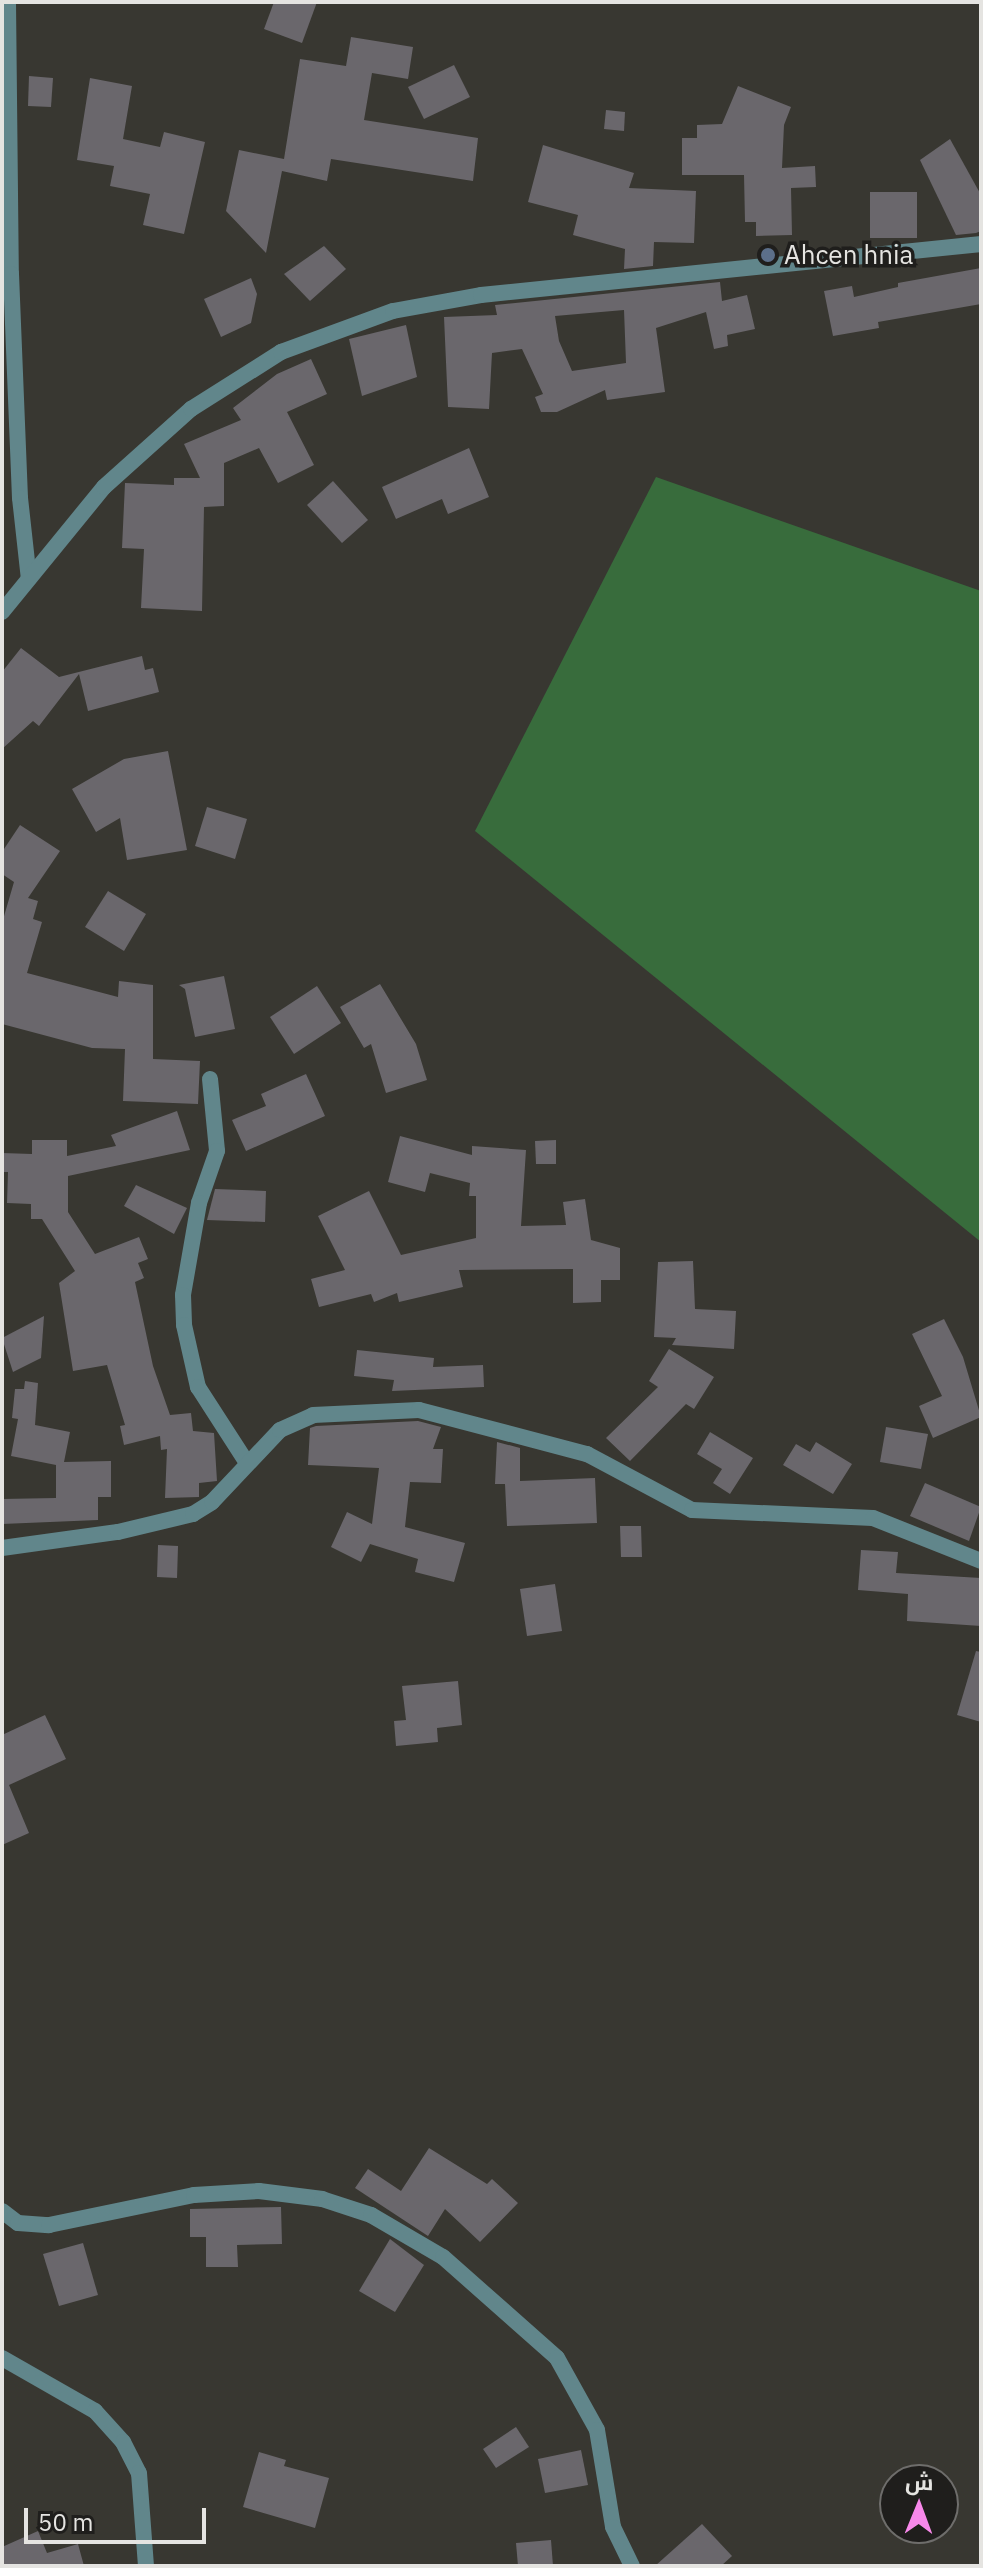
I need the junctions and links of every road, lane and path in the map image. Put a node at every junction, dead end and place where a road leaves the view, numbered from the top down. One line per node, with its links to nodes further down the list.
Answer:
1 (8, 2): 3 (street)
2 (981, 244): 3 (street)
3 (29, 579): 4 (street)
4 (2, 612)
5 (210, 1079): 6 (street)
6 (247, 1463): 7 (street); 8 (street)
7 (2, 1548)
8 (981, 1561)
9 (2, 2211): 12 (street)
10 (2, 2358): 11 (street)
11 (146, 2566)
12 (632, 2566)

